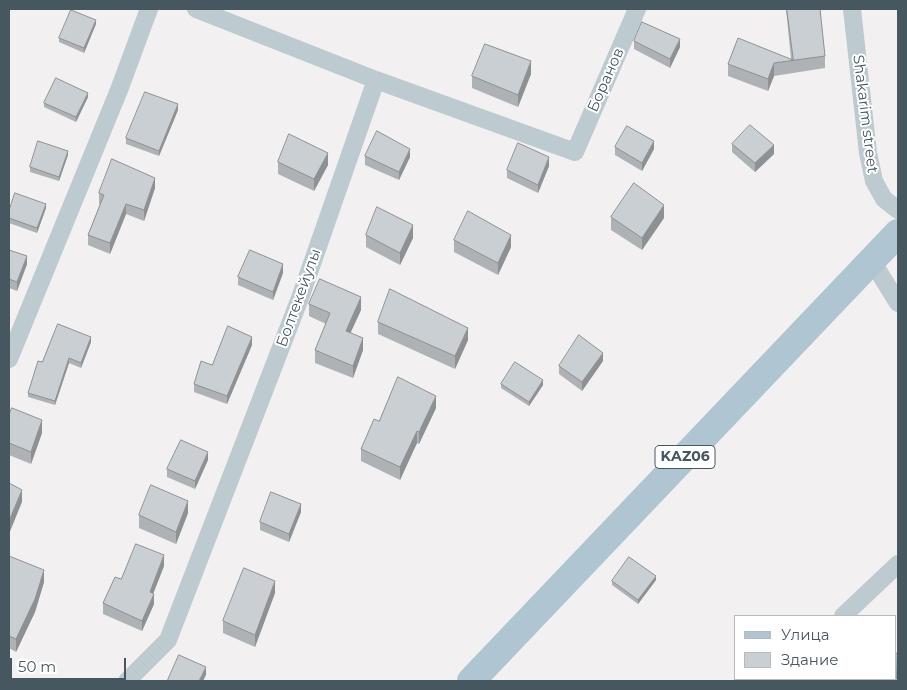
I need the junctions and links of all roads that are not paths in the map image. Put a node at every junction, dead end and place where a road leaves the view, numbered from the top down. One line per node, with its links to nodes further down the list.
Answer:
1 (149, 9): 10 (street)
2 (196, 9): 5 (street)
3 (637, 9): 5 (street, Боранов)
4 (852, 9): 6 (street, Shakarim street)
5 (376, 80): 13 (street, Болтекейулы)
6 (898, 210)
7 (898, 233): 8 (main road, KАZ06)
8 (872, 261): 9 (street); 14 (main road, KАZ06)
9 (898, 304)
10 (9, 359)
11 (898, 564): 12 (street)
12 (844, 615)
13 (127, 681)
14 (471, 681)

